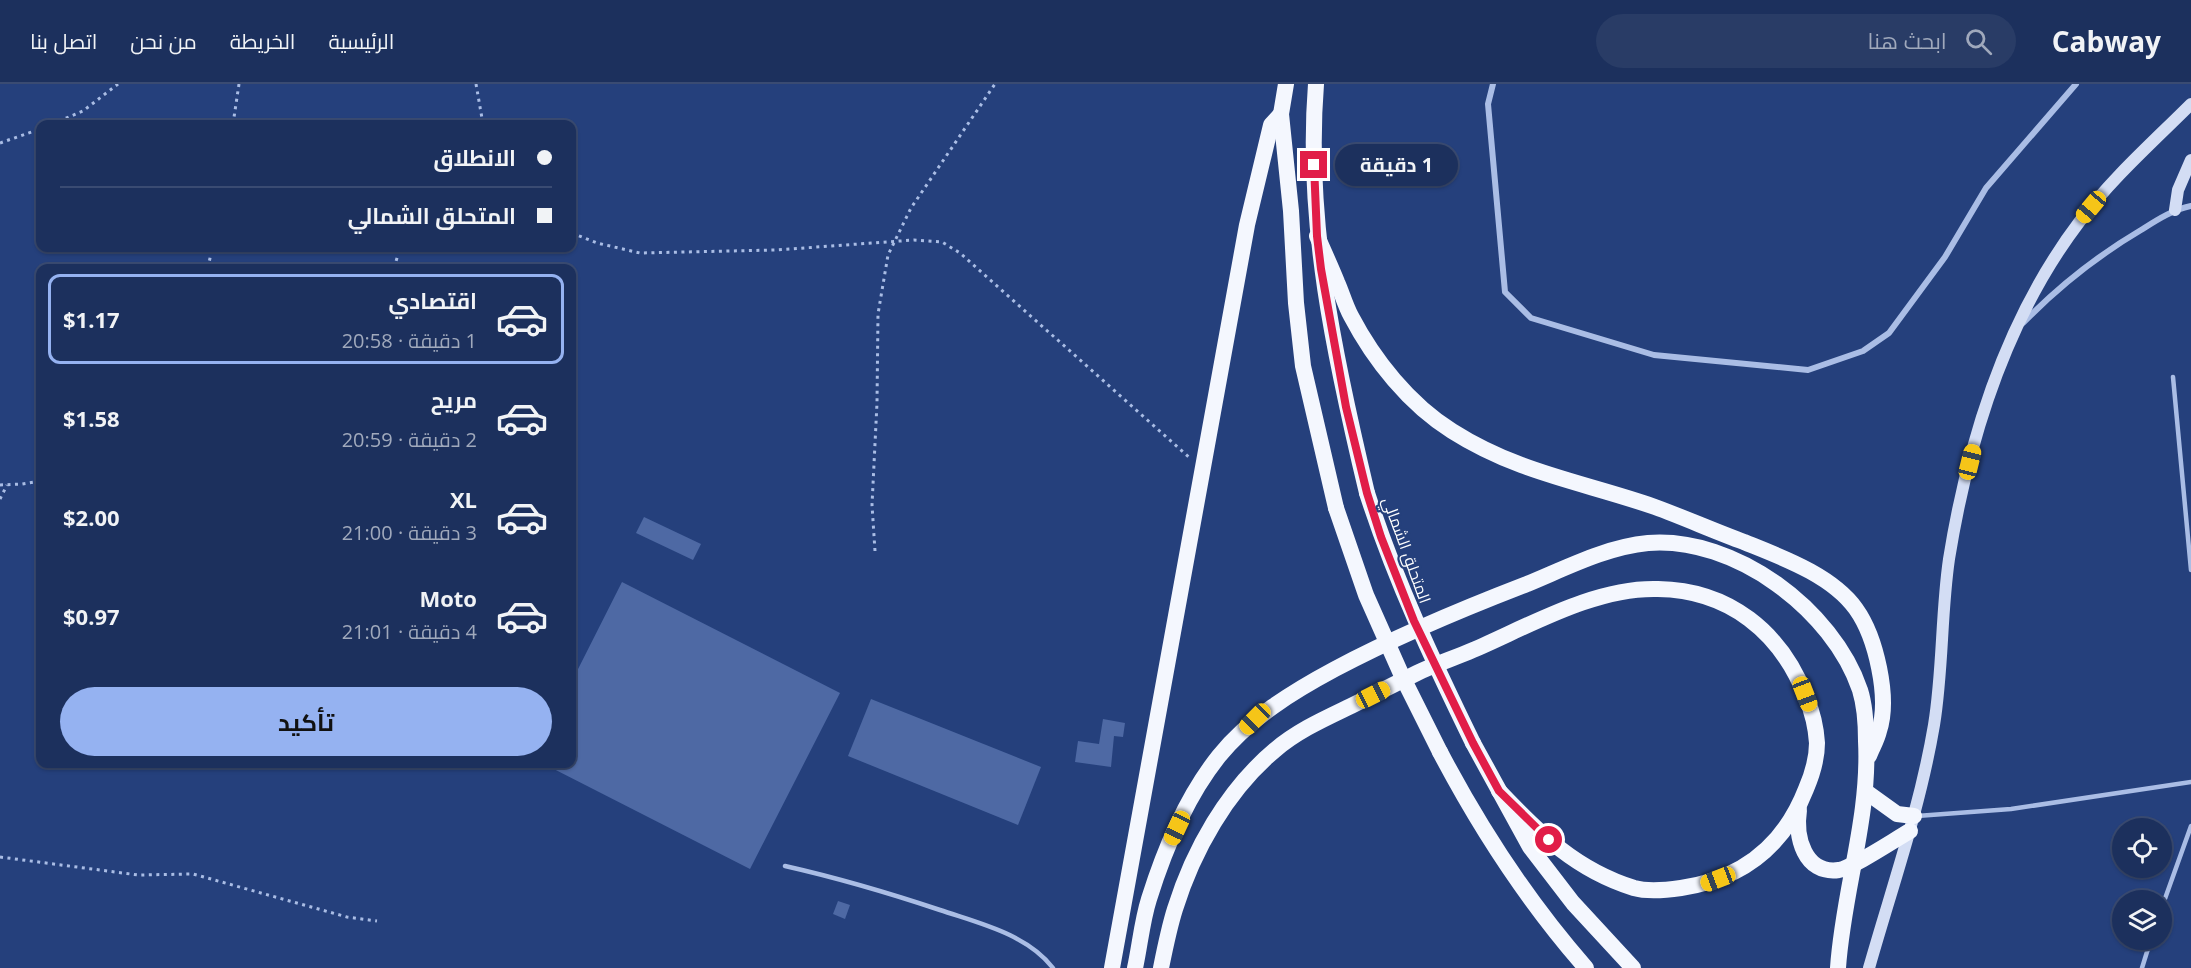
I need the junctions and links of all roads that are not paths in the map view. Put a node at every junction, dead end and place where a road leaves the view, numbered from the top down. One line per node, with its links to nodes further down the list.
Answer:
1 (1286, 84): 6 (highway)
2 (1316, 84): 10 (highway, المتحلق الشمالي)
3 (1493, 84): 4 (street)
4 (2076, 84)
5 (2191, 104): 11 (main road)
6 (1281, 114): 26 (highway); 29 (highway, bridge)
7 (2191, 160): 9 (main road)
8 (2191, 206): 9 (street)
9 (2175, 210): 11 (street)
10 (1317, 236): 14 (highway); 16 (highway, المتحلق الشمالي, bridge)
11 (2016, 331): 19 (main road)
12 (2173, 377): 13 (lane)
13 (2191, 570)
14 (1867, 760): 17 (highway); 27 (highway)
15 (2191, 782): 19 (lane)
16 (1499, 791): 18 (highway); 30 (highway, المتحلق الشمالي)
17 (1865, 791): 19 (highway); 21 (highway)
18 (1799, 806): 21 (highway); 28 (highway)
19 (1912, 824): 21 (highway); 32 (main road)
20 (2191, 826): 23 (lane)
21 (1855, 862): 31 (highway)
22 (785, 866): 25 (lane)
23 (2168, 890)
24 (2148, 950): 33 (lane)
25 (1053, 968)
26 (1112, 968)
27 (1135, 968)
28 (1161, 968)
29 (1586, 968)
30 (1633, 968)
31 (1838, 968)
32 (1869, 968)
33 (2142, 968)

